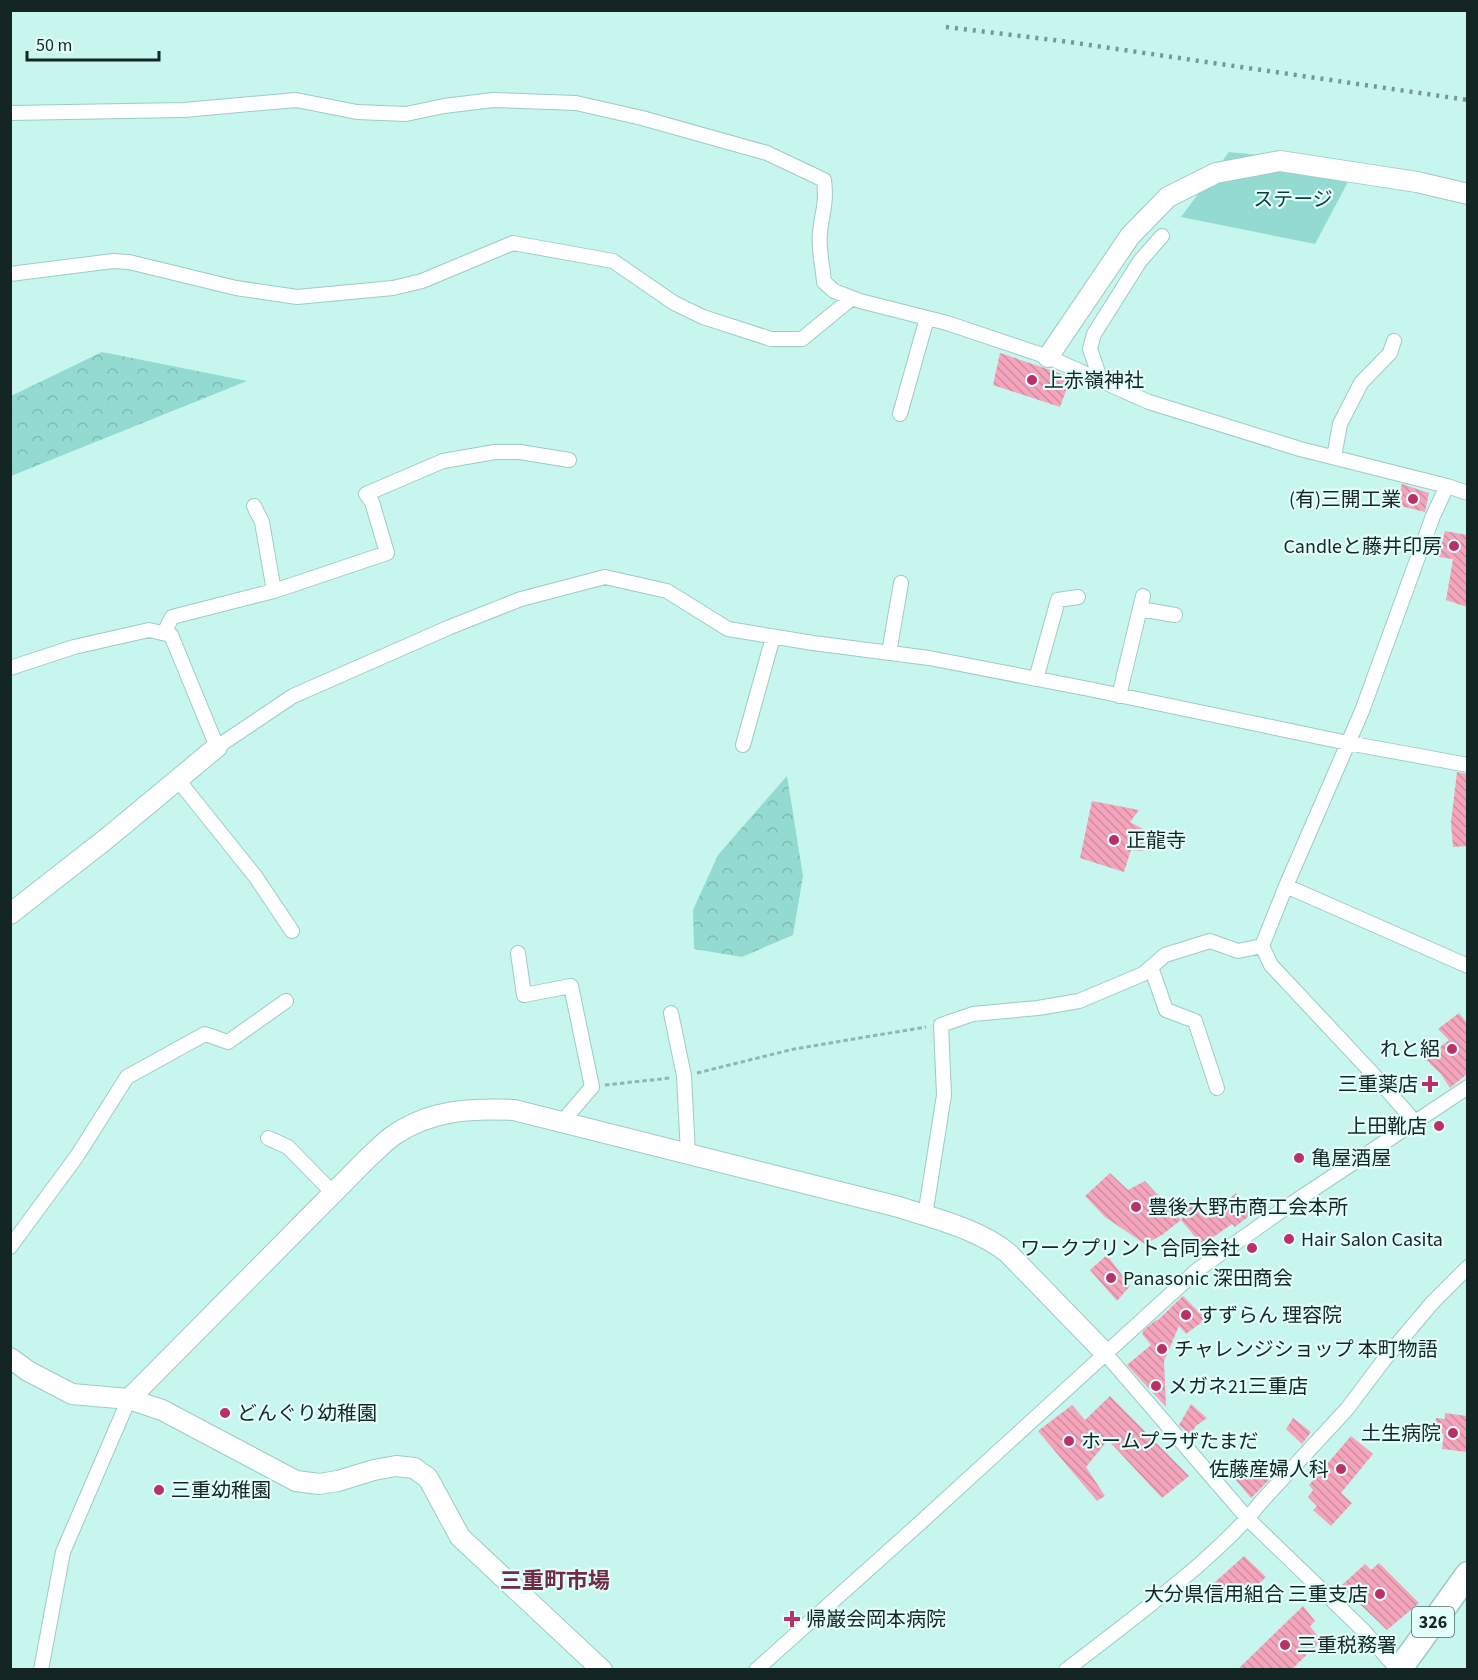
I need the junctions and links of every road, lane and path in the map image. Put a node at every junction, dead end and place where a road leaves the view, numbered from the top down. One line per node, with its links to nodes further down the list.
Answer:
1 (10, 113): 5 (street)
2 (1467, 194): 8 (street)
3 (1162, 236): 9 (street)
4 (10, 274): 5 (street)
5 (852, 298): 6 (street)
6 (927, 318): 8 (street); 10 (street)
7 (1394, 341): 11 (street)
8 (1048, 357): 9 (street)
9 (1101, 381): 11 (street)
10 (900, 414)
11 (1334, 458): 13 (street)
12 (569, 460): 17 (street)
13 (1447, 486): 14 (street); 26 (street)
14 (1467, 493)
15 (254, 506): 17 (street)
16 (901, 583): 22 (street)
17 (274, 591): 20 (street)
18 (1078, 597): 24 (street)
19 (1175, 615): 25 (street)
20 (164, 633): 23 (street); 28 (street)
21 (773, 637): 22 (street); 27 (street); 28 (street)
22 (889, 653): 24 (street)
23 (10, 668)
24 (1036, 679): 25 (street)
25 (1119, 696): 26 (street)
26 (1348, 743): 29 (street); 31 (street)
27 (743, 745)
28 (217, 747): 30 (street)
29 (1467, 765)
30 (178, 780): 32 (street); 33 (street)
31 (1286, 886): 34 (street); 36 (street)
32 (10, 914)
33 (292, 931)
34 (1262, 946): 37 (street); 46 (street)
35 (518, 953): 42 (street)
36 (1467, 966)
37 (1151, 967): 40 (street); 44 (street)
38 (286, 1001): 51 (street)
39 (671, 1013): 41 (street)
40 (941, 1025): 41 (path); 50 (street)
41 (684, 1076): 42 (path); 48 (street)
42 (591, 1087): 45 (street)
43 (1467, 1087): 46 (street)
44 (1217, 1088)
45 (562, 1122): 48 (street); 49 (street)
46 (1415, 1122): 53 (street)
47 (268, 1138): 49 (street)
48 (688, 1154): 50 (street)
49 (333, 1193): 55 (street)
50 (925, 1216): 53 (street)
51 (10, 1247)
52 (1467, 1267): 56 (street)
53 (1105, 1353): 56 (street); 60 (street)
54 (10, 1358): 55 (street)
55 (129, 1399): 58 (street); 59 (street)
56 (1248, 1519): 61 (street); 62 (street)
57 (1467, 1575): 62 (highway, 326)
58 (41, 1670)
59 (602, 1670)
60 (756, 1670)
61 (1066, 1670)
62 (1398, 1670)

